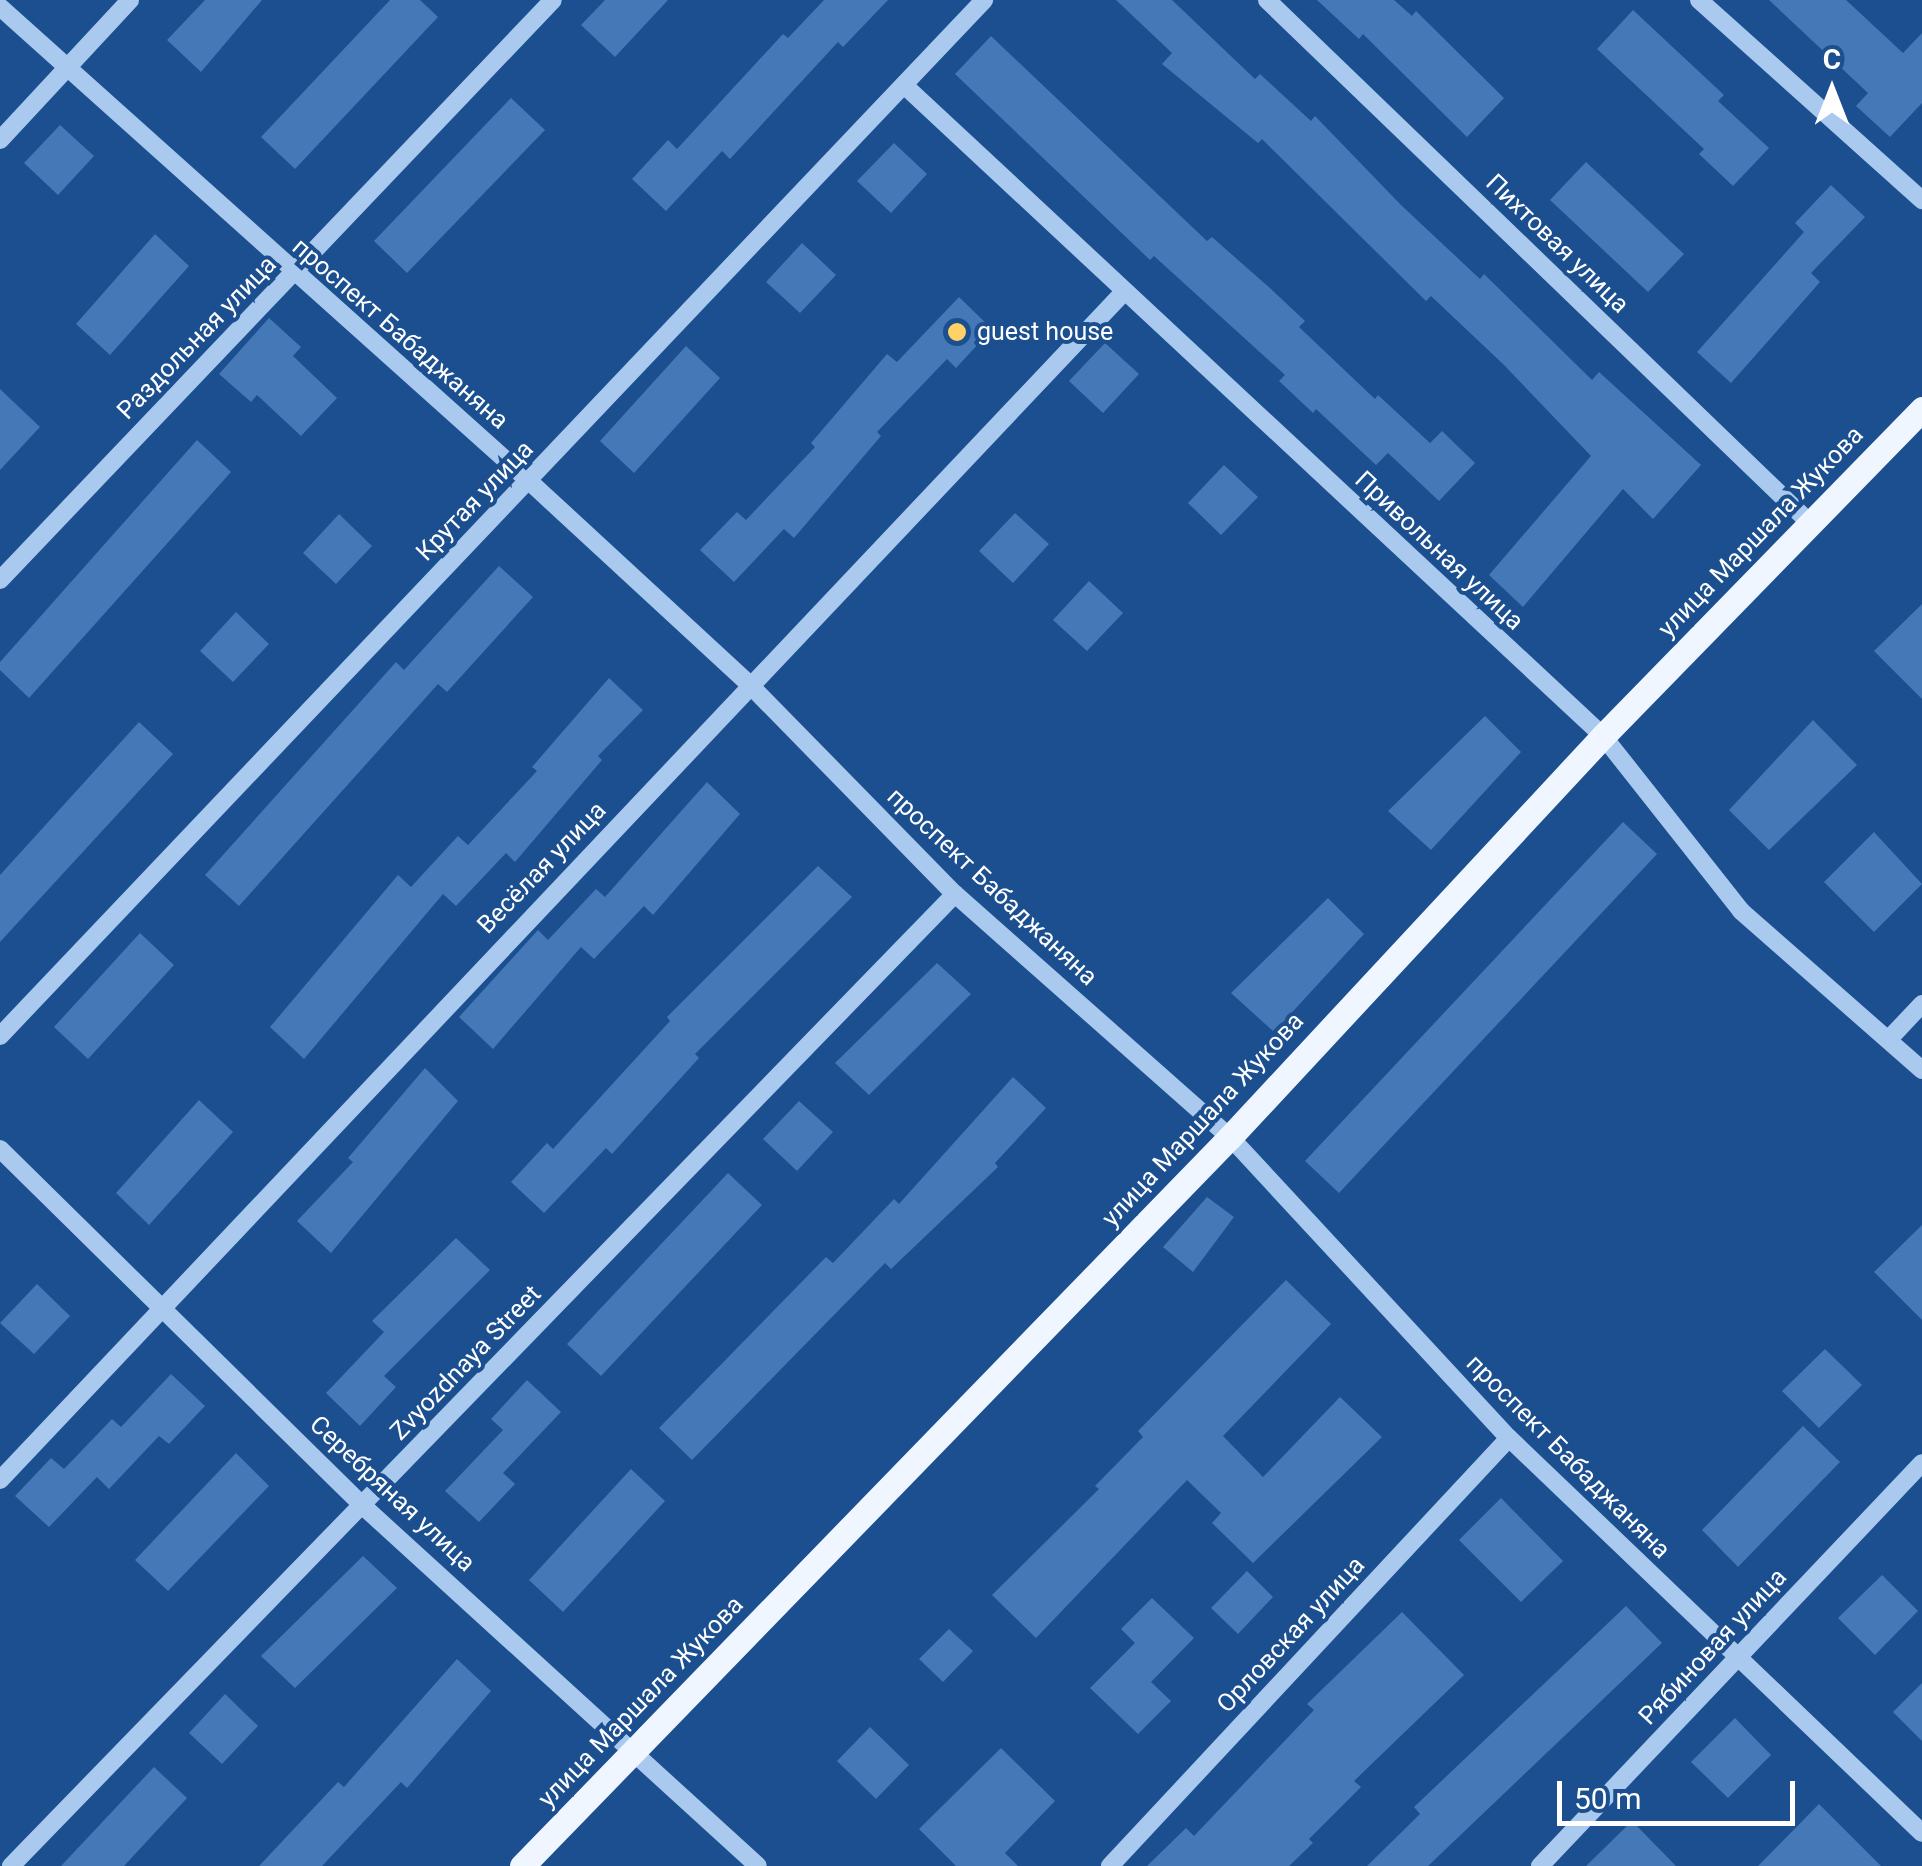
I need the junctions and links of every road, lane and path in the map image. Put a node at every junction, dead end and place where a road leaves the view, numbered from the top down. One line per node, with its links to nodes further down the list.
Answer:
1 (130, 0): 7 (street)
2 (553, 0): 11 (street, Раздольная улица)
3 (984, 0): 8 (street, Крутая улица)
4 (1267, 0): 15 (street, Пихтовая улица)
5 (1699, 0): 10 (street)
6 (0, 7): 7 (street, проспект Бабаджаняна)
7 (66, 70): 9 (street); 11 (street, проспект Бабаджаняна)
8 (904, 85): 12 (street, Привольная улица); 14 (street, Крутая улица)
9 (0, 140)
10 (1922, 200)
11 (293, 274): 14 (street, проспект Бабаджаняна); 16 (street, Раздольная улица)
12 (1124, 293): 17 (street, Весёлая улица); 18 (street, Привольная улица)
13 (1922, 409): 15 (main road, улица Маршала Жукова)
14 (529, 481): 17 (street, проспект Бабаджаняна); 21 (street, Крутая улица)
15 (1812, 524): 18 (main road, улица Маршала Жукова)
16 (0, 580)
17 (750, 685): 19 (street, проспект Бабаджаняна); 26 (street, Весёлая улица)
18 (1603, 736): 22 (street, Привольная улица); 24 (main road, улица Маршала Жукова)
19 (955, 894): 24 (street, проспект Бабаджаняна); 30 (street, Zvyozdnaya Street)
20 (1922, 1004): 22 (street)
21 (0, 1036)
22 (1889, 1040): 23 (street, Привольная улица)
23 (1922, 1070)
24 (1230, 1138): 27 (street, проспект Бабаджаняна); 32 (main road, улица Маршала Жукова)
25 (0, 1150): 26 (street, Серебряная улица)
26 (162, 1304): 29 (street, Весёлая улица); 30 (street, Серебряная улица)
27 (1509, 1438): 31 (street, проспект Бабаджаняна); 37 (street, Орловская улица)
28 (1922, 1463): 31 (street, Рябиновая улица)
29 (0, 1480)
30 (363, 1506): 32 (street, Серебряная улица); 34 (street, Zvyozdnaya Street)
31 (1736, 1659): 33 (street, проспект Бабаджаняна); 38 (street, Рябиновая улица)
32 (637, 1752): 35 (main road, улица Маршала Жукова); 36 (street, Серебряная улица)
33 (1922, 1833)
34 (12, 1866)
35 (522, 1866)
36 (758, 1866)
37 (1110, 1866)
38 (1540, 1866)

